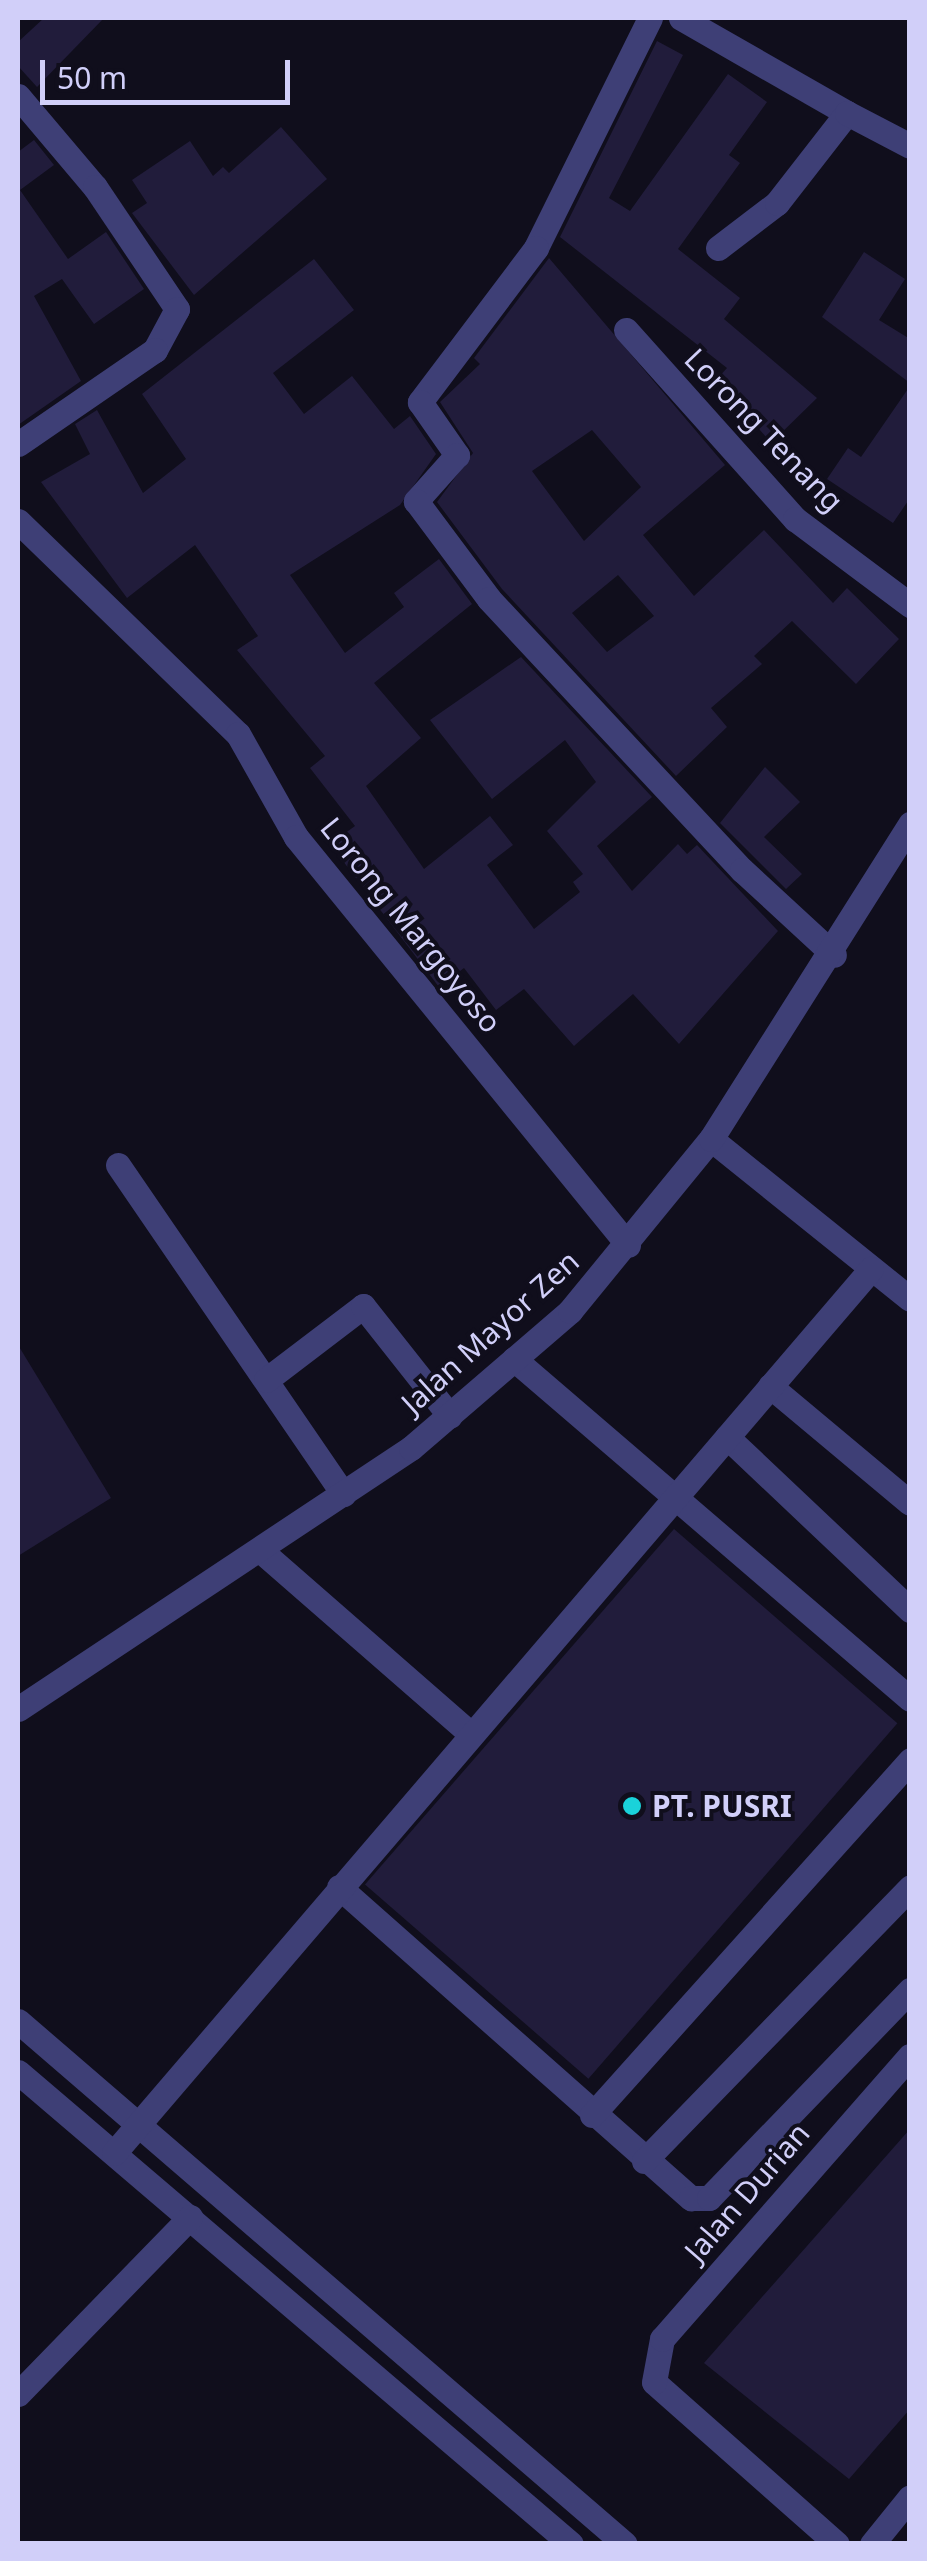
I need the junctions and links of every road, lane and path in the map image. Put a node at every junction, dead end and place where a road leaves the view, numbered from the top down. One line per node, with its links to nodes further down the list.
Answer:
1 (650, 18): 12 (street)
2 (681, 18): 4 (street)
3 (18, 96): 8 (street)
4 (847, 113): 5 (street); 6 (street)
5 (910, 146)
6 (718, 248)
7 (626, 330): 10 (street, Lorong Tenang)
8 (18, 444)
9 (18, 521): 15 (street, Lorong Margoyoso)
10 (910, 605)
11 (910, 824): 12 (street, Jalan Mayor Zen)
12 (834, 955): 13 (street, Jalan Mayor Zen)
13 (710, 1139): 15 (street, Jalan Mayor Zen); 16 (street)
14 (118, 1165): 19 (street)
15 (628, 1245): 18 (street, Jalan Mayor Zen)
16 (871, 1269): 17 (street); 20 (street)
17 (910, 1299)
18 (514, 1359): 21 (street, Jalan Mayor Zen); 23 (street)
19 (266, 1380): 21 (street); 24 (street)
20 (770, 1386): 22 (street); 25 (street)
21 (450, 1416): 24 (street, Jalan Mayor Zen)
22 (727, 1437): 23 (street); 27 (street)
23 (679, 1492): 28 (street); 30 (street)
24 (343, 1494): 26 (street, Jalan Mayor Zen)
25 (910, 1503)
26 (260, 1550): 29 (street, Jalan Mayor Zen); 30 (street)
27 (910, 1610)
28 (910, 1699)
29 (18, 1708)
30 (471, 1734): 32 (street)
31 (910, 1760): 38 (street)
32 (339, 1887): 38 (street); 39 (street)
33 (910, 1887): 41 (street)
34 (910, 1990): 41 (street)
35 (18, 2020): 39 (street)
36 (910, 2056): 47 (street, Jalan Durian)
37 (18, 2072): 40 (street)
38 (592, 2114): 41 (street)
39 (136, 2126): 40 (street); 46 (street)
40 (114, 2153): 42 (street)
41 (644, 2161)
42 (190, 2217): 43 (street); 45 (street)
43 (18, 2394)
44 (910, 2498): 48 (street)
45 (571, 2544)
46 (625, 2544)
47 (837, 2544)
48 (872, 2544)

